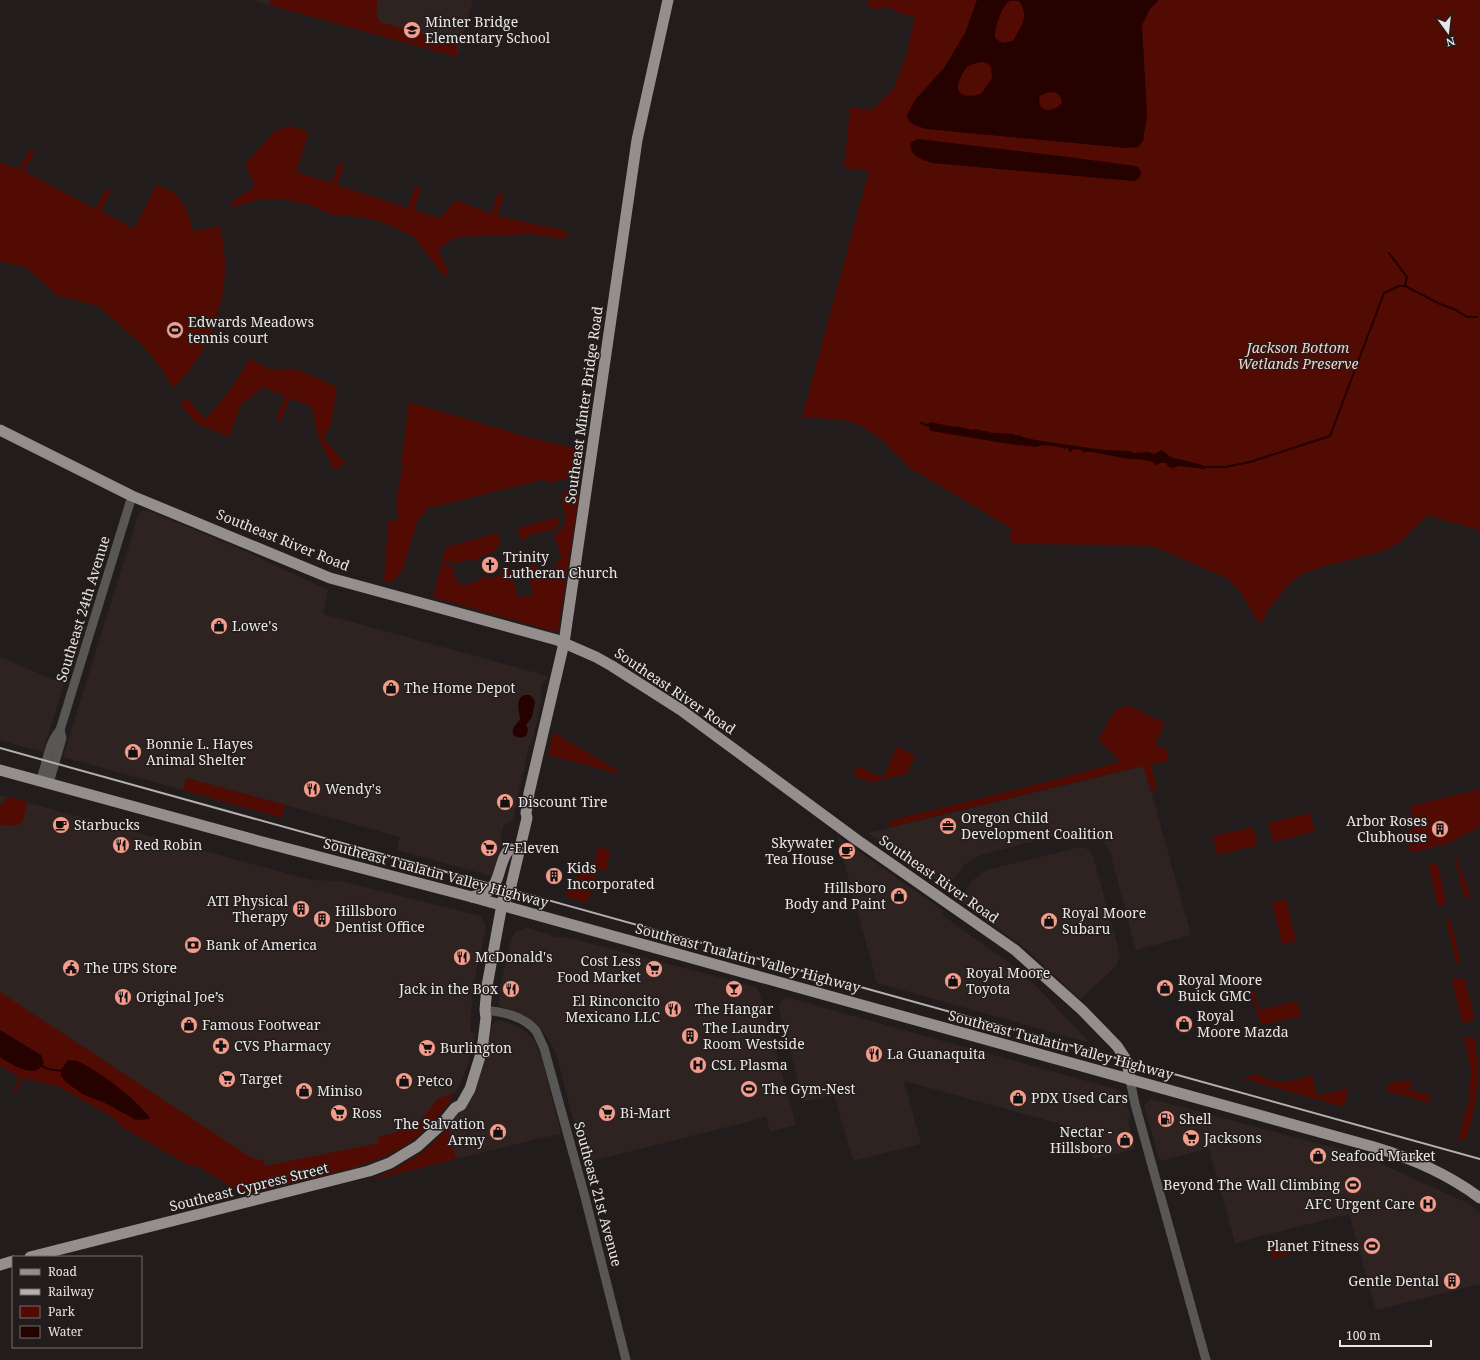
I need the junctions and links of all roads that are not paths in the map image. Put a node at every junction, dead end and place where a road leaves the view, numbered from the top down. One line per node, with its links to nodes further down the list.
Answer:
1 (668, 0): 4 (main road, Southeast Minter Bridge Road)
2 (0, 430): 3 (main road, Southeast River Road)
3 (132, 496): 4 (main road, Southeast River Road); 6 (street, Southeast 24th Avenue)
4 (564, 643): 7 (main road, Southeast Minter Bridge Road); 12 (main road, Southeast River Road)
5 (0, 770): 6 (main road, Southeast Tualatin Valley Highway)
6 (45, 782): 9 (main road, Southeast Tualatin Valley Highway)
7 (526, 813): 8 (main road, Southeast Minter Bridge Road); 10 (main road, Southeast Minter Bridge Road)
8 (511, 849): 9 (main road); 10 (main road, Southeast Minter Bridge Road)
9 (472, 897): 10 (main road, Southeast Tualatin Valley Highway)
10 (503, 906): 11 (main road, Southeast Cypress Street); 12 (main road, Southeast Tualatin Valley Highway)
11 (484, 1015): 14 (main road, Southeast Cypress Street); 17 (street, Southeast 21st Avenue)
12 (1130, 1080): 13 (main road, Southeast Tualatin Valley Highway); 18 (street)
13 (1480, 1198)
14 (34, 1256)
15 (12, 1261): 16 (main road)
16 (0, 1265)
17 (626, 1360)
18 (1206, 1360)

